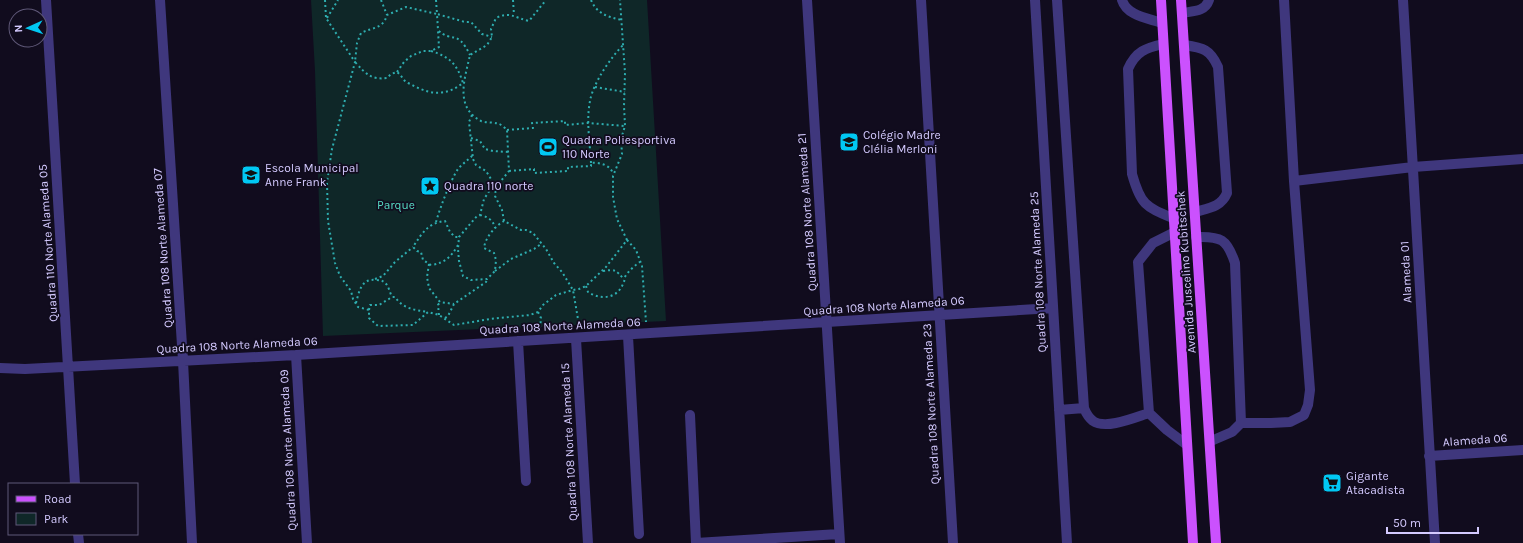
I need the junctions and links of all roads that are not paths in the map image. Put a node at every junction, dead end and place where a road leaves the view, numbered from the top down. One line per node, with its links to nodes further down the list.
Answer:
1 (46, 0): 32 (street, Quadra 110 Norte Alameda 05)
2 (160, 0): 31 (street, Quadra 108 Norte Alameda 07)
3 (807, 0): 26 (street, Quadra 108 Norte Alameda 21)
4 (920, 0): 25 (street, Quadra 108 Norte Alameda 23)
5 (1035, 0): 24 (street, Quadra 108 Norte Alameda 25)
6 (1057, 0): 34 (street)
7 (1122, 0): 14 (street)
8 (1161, 0): 14 (main road, Avenida Juscelino Kubitschek)
9 (1181, 0): 13 (main road, Avenida Juscelino Kubitschek)
10 (1209, 0): 13 (street)
11 (1284, 0): 19 (street)
12 (1403, 0): 18 (street, Alameda 01)
13 (1182, 13): 16 (main road, Avenida Juscelino Kubitschek)
14 (1162, 23): 15 (main road, Avenida Juscelino Kubitschek)
15 (1163, 44): 21 (main road, Avenida Juscelino Kubitschek); 21 (street)
16 (1184, 45): 20 (main road, Avenida Juscelino Kubitschek); 20 (street)
17 (1523, 159): 18 (street)
18 (1413, 167): 19 (street); 42 (street, Alameda 01)
19 (1294, 181): 38 (street)
20 (1195, 212): 23 (main road, Avenida Juscelino Kubitschek)
21 (1175, 219): 22 (main road, Avenida Juscelino Kubitschek)
22 (1175, 232): 36 (street); 40 (main road, Avenida Juscelino Kubitschek)
23 (1196, 237): 38 (street); 39 (main road, Avenida Juscelino Kubitschek)
24 (1053, 308): 25 (street, Quadra 108 Norte Alameda 06); 35 (street, Quadra 108 Norte Alameda 25)
25 (939, 316): 26 (street, Quadra 108 Norte Alameda 06); 51 (street, Quadra 108 Norte Alameda 23)
26 (826, 323): 27 (street, Quadra 108 Norte Alameda 06); 46 (street, Quadra 108 Norte Alameda 21)
27 (628, 336): 28 (street, Quadra 108 Norte Alameda 06); 45 (street)
28 (576, 338): 29 (street, Quadra 108 Norte Alameda 06); 49 (street, Quadra 108 Norte Alameda 15)
29 (518, 341): 30 (street, Quadra 108 Norte Alameda 06); 43 (street)
30 (296, 355): 31 (street, Quadra 108 Norte Alameda 06); 48 (street, Quadra 108 Norte Alameda 09)
31 (183, 361): 32 (street, Quadra 108 Norte Alameda 06); 47 (street, Quadra 108 Norte Alameda 07)
32 (69, 367): 33 (street, Quadra 108 Norte Alameda 06); 44 (street, Quadra 110 Norte Alameda 05)
33 (0, 368)
34 (1084, 408): 35 (street); 36 (street)
35 (1059, 410): 52 (street, Quadra 108 Norte Alameda 25)
36 (1149, 413): 40 (street)
37 (690, 415): 50 (street)
38 (1241, 423): 39 (street)
39 (1210, 441): 54 (main road, Avenida Juscelino Kubitschek)
40 (1187, 446): 53 (main road, Avenida Juscelino Kubitschek)
41 (1523, 450): 42 (street, Alameda 06)
42 (1429, 456): 55 (street, Alameda 01)
43 (526, 481)
44 (75, 483)
45 (638, 534)
46 (839, 539): 50 (street)
47 (192, 543)
48 (307, 543)
49 (588, 543)
50 (696, 543)
51 (953, 543)
52 (1068, 543)
53 (1193, 543)
54 (1216, 543)
55 (1435, 543)

